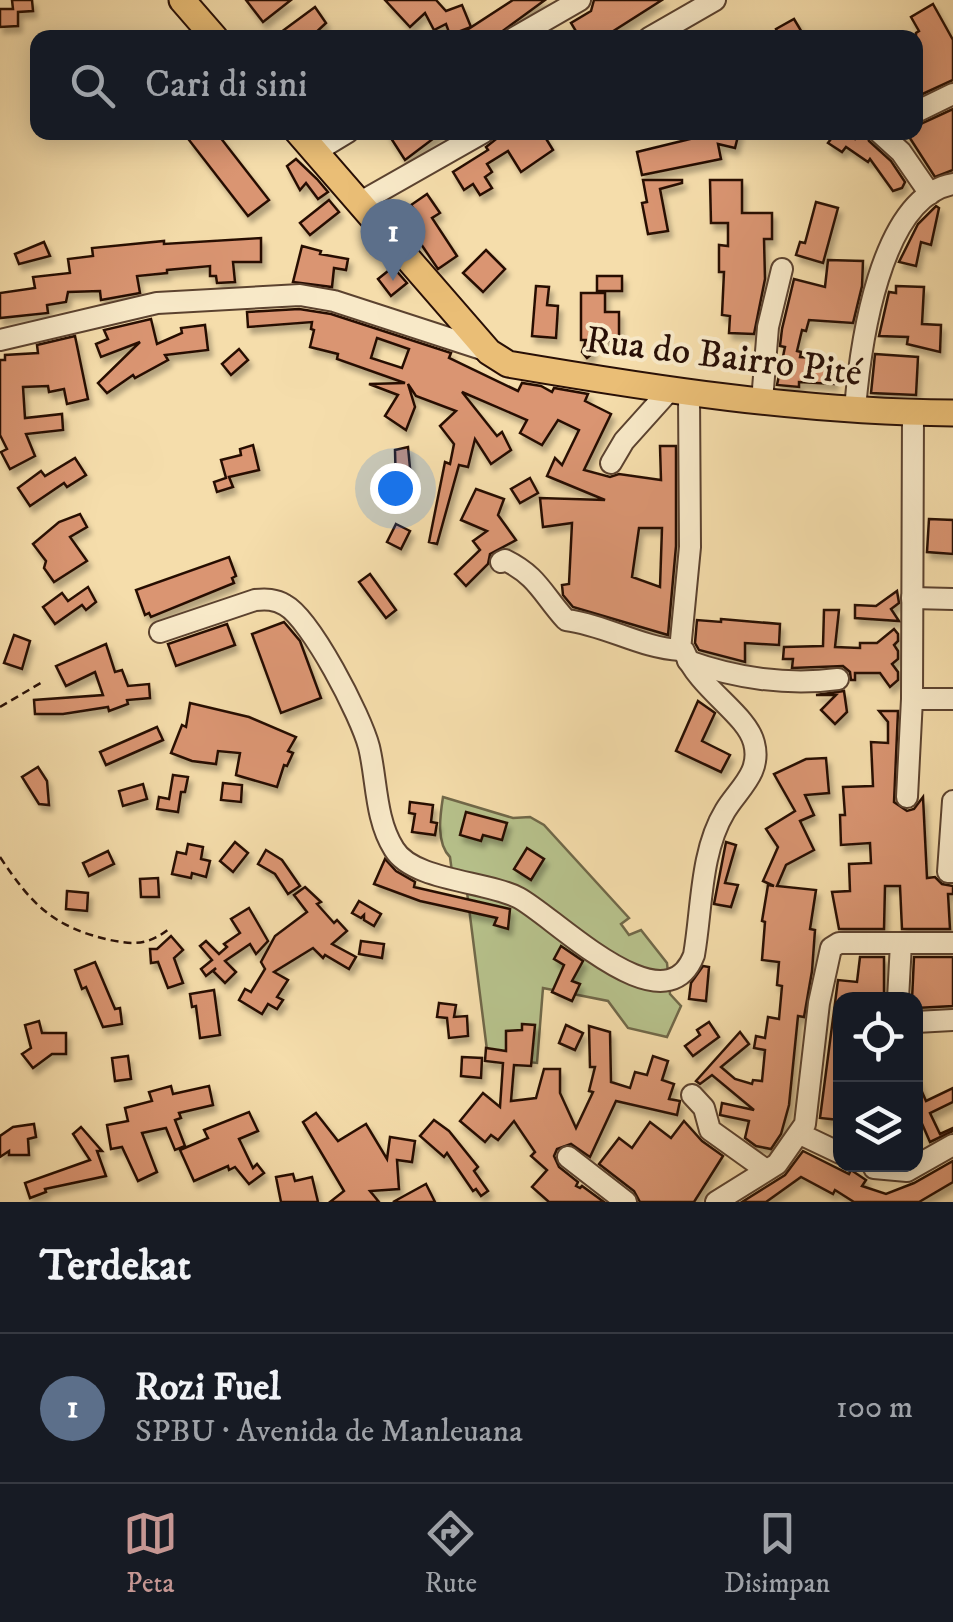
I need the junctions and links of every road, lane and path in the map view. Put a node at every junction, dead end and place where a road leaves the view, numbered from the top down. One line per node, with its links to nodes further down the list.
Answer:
1 (182, 0): 4 (main road)
2 (580, 0): 5 (street)
3 (715, 0): 6 (street)
4 (208, 30)
5 (528, 30)
6 (662, 30)
7 (953, 94): 8 (street)
8 (923, 109)
9 (470, 140): 14 (street)
10 (888, 140): 13 (street)
11 (306, 142): 14 (main road)
12 (953, 184): 13 (street)
13 (930, 194): 20 (street)
14 (358, 203): 17 (main road)
15 (782, 268): 19 (street)
16 (0, 340): 17 (street)
17 (490, 352): 18 (main road, Rua do Bairro Pité)
18 (678, 393): 19 (main road, Rua do Bairro Pité); 23 (street); 28 (street)
19 (762, 401): 20 (main road, Rua do Bairro Pité)
20 (855, 409): 21 (main road, Rua do Bairro Pité)
21 (913, 412): 22 (main road, Rua do Bairro Pité); 25 (street)
22 (953, 413)
23 (612, 463)
24 (501, 562): 28 (street)
25 (912, 598): 26 (street); 32 (street)
26 (953, 599)
27 (160, 632): 28 (street)
28 (684, 656): 29 (street)
29 (838, 679)
30 (44, 681): 33 (path)
31 (953, 698): 32 (street)
32 (912, 700): 34 (street)
33 (0, 707)
34 (907, 798)
35 (953, 801): 37 (street)
36 (0, 856): 38 (path)
37 (953, 872)
38 (169, 929)
39 (901, 944): 40 (street); 41 (street); 45 (street)
40 (953, 944)
41 (898, 992)
42 (953, 1020): 43 (street)
43 (923, 1022)
44 (692, 1095): 50 (street)
45 (800, 1134): 47 (street); 50 (street)
46 (953, 1145): 49 (street)
47 (833, 1150)
48 (568, 1157): 51 (street)
49 (923, 1162)
50 (766, 1170): 52 (street)
51 (626, 1202)
52 (716, 1202)

